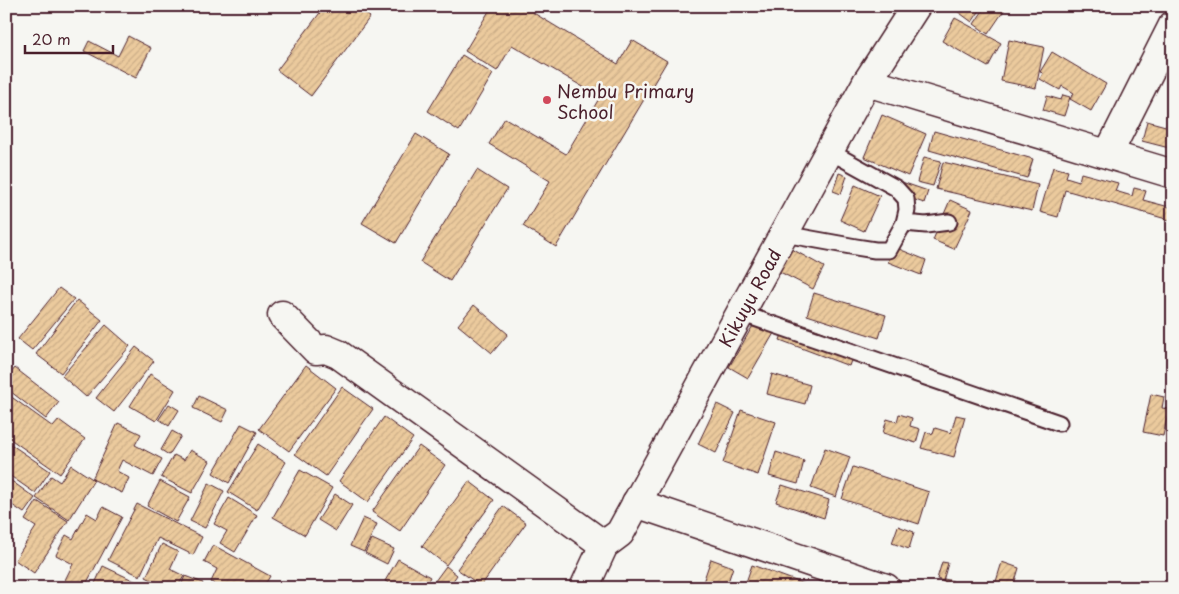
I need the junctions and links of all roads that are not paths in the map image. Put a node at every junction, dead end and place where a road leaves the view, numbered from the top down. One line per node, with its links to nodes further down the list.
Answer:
1 (916, 6): 3 (street, Kikuyu Road)
2 (1173, 24): 5 (street)
3 (867, 82): 4 (street, Kikuyu Road); 5 (street)
4 (829, 151): 8 (lane); 9 (street, Kikuyu Road)
5 (1108, 154): 6 (street)
6 (1173, 174)
7 (949, 222): 8 (lane)
8 (904, 223): 9 (lane)
9 (784, 234): 10 (street, Kikuyu Road)
10 (740, 313): 12 (lane); 13 (street, Kikuyu Road)
11 (282, 315): 14 (street)
12 (1059, 423)
13 (636, 503): 14 (street, Kikuyu Road); 16 (street)
14 (604, 545): 15 (street, Kikuyu Road)
15 (584, 588)
16 (886, 588)

